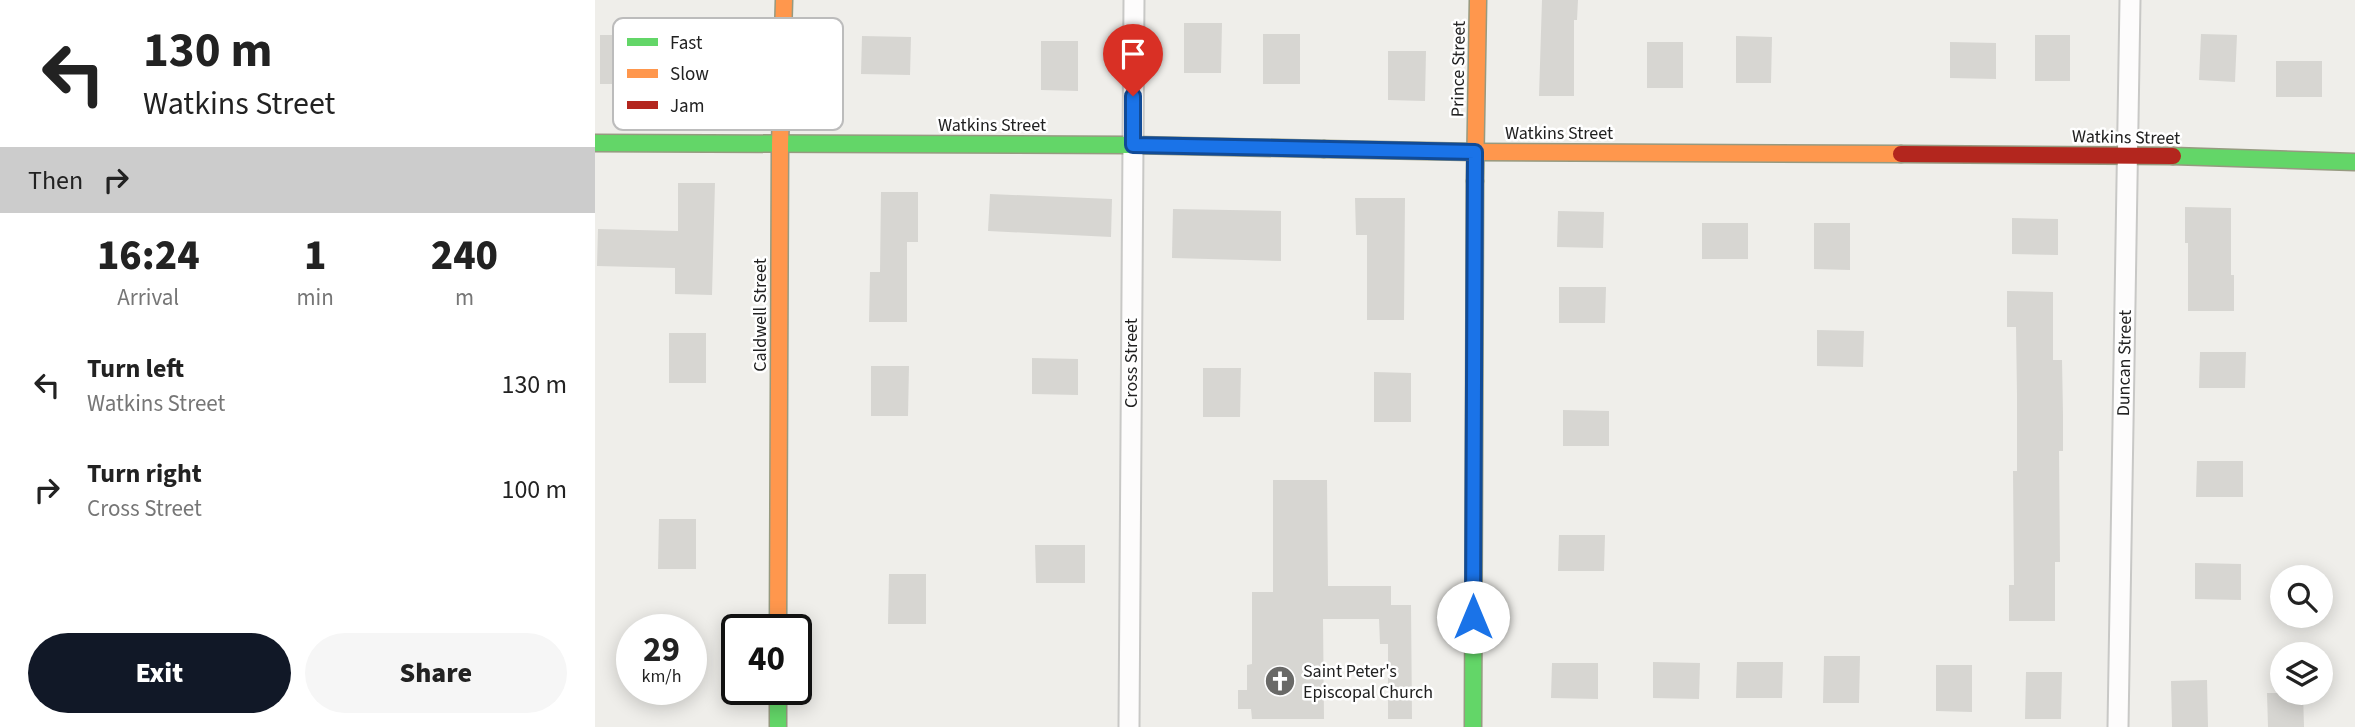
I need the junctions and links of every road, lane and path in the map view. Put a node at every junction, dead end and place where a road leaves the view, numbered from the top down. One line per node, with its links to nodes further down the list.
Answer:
1 (784, 0): 5 (street, Caldwell Street)
2 (1134, 0): 9 (street, Cross Street)
3 (1478, 0): 10 (street, Prince Street)
4 (2130, 0): 11 (street, Duncan Street)
5 (784, 18)
6 (780, 130): 8 (street, Caldwell Street)
7 (595, 143): 8 (street, Watkins Street)
8 (780, 145): 9 (street, Watkins Street); 13 (street, Caldwell Street)
9 (1133, 145): 10 (street, Watkins Street); 16 (street, Cross Street)
10 (1475, 152): 11 (street, Watkins Street); 17 (street, Prince Street)
11 (2128, 155): 12 (street, Watkins Street); 18 (street, Duncan Street)
12 (2355, 162)
13 (778, 614)
14 (778, 705): 15 (street)
15 (778, 727)
16 (1129, 727)
17 (1473, 727)
18 (2118, 727)

